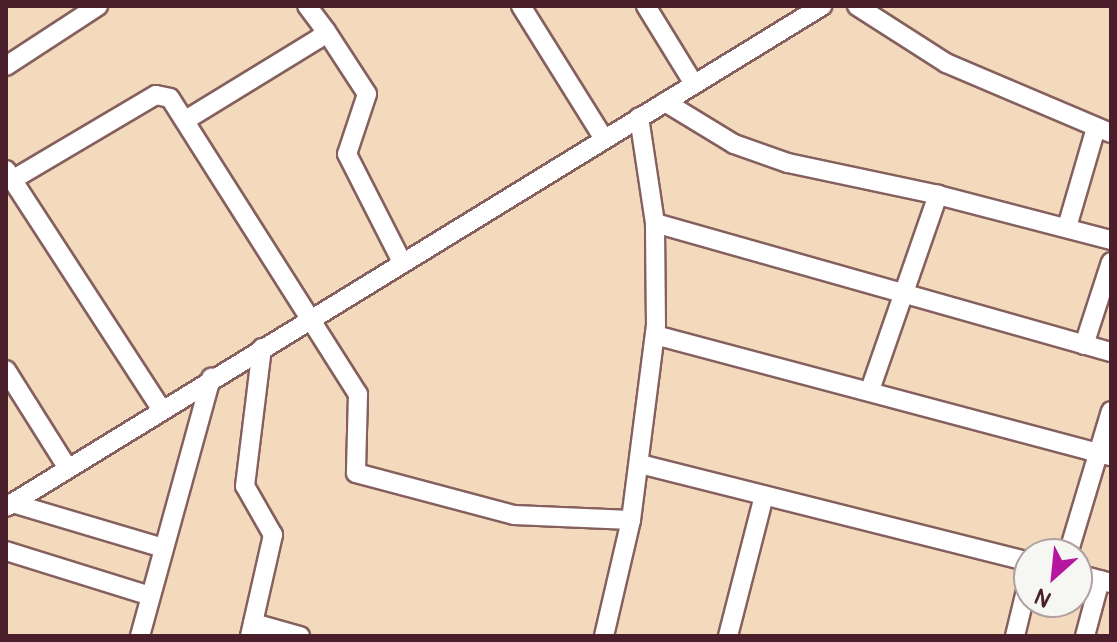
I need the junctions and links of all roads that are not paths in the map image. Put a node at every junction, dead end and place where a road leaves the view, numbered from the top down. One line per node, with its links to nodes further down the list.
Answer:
1 (98, 6): 8 (street)
2 (307, 6): 7 (street)
3 (521, 6): 14 (street)
4 (646, 6): 9 (street)
5 (822, 6): 9 (street)
6 (857, 6): 13 (street)
7 (326, 31): 12 (street); 20 (street)
8 (6, 66)
9 (694, 84): 10 (street)
10 (665, 102): 11 (street); 16 (street)
11 (639, 117): 14 (street); 17 (street)
12 (189, 118): 15 (street); 23 (street)
13 (1104, 131): 18 (street)
14 (604, 139): 20 (street)
15 (9, 175): 31 (street)
16 (938, 195): 18 (street); 22 (street)
17 (655, 223): 22 (street); 24 (street)
18 (1067, 227): 19 (street)
19 (1111, 240)
20 (402, 262): 23 (street)
21 (1111, 262): 25 (street)
22 (902, 295): 25 (street); 30 (street)
23 (311, 317): 26 (street); 38 (street)
24 (655, 335): 30 (street); 34 (street)
25 (1084, 345): 27 (street)
26 (262, 348): 29 (street); 45 (street)
27 (1111, 352)
28 (6, 370): 35 (street)
29 (211, 378): 31 (street); 40 (street)
30 (870, 390): 33 (street)
31 (161, 409): 35 (street)
32 (1111, 411): 33 (street)
33 (1105, 455): 39 (street)
34 (640, 464): 36 (street); 38 (street)
35 (67, 467): 37 (street)
36 (764, 496): 42 (street); 49 (street)
37 (9, 505): 40 (street)
38 (631, 520): 48 (street)
39 (1074, 538)
40 (160, 547): 44 (street)
41 (6, 551): 44 (street)
42 (1013, 558)
43 (1106, 581): 50 (street)
44 (147, 595): 46 (street)
45 (251, 629): 47 (street)
46 (140, 636)
47 (300, 636)
48 (604, 636)
49 (728, 636)
50 (1085, 636)

